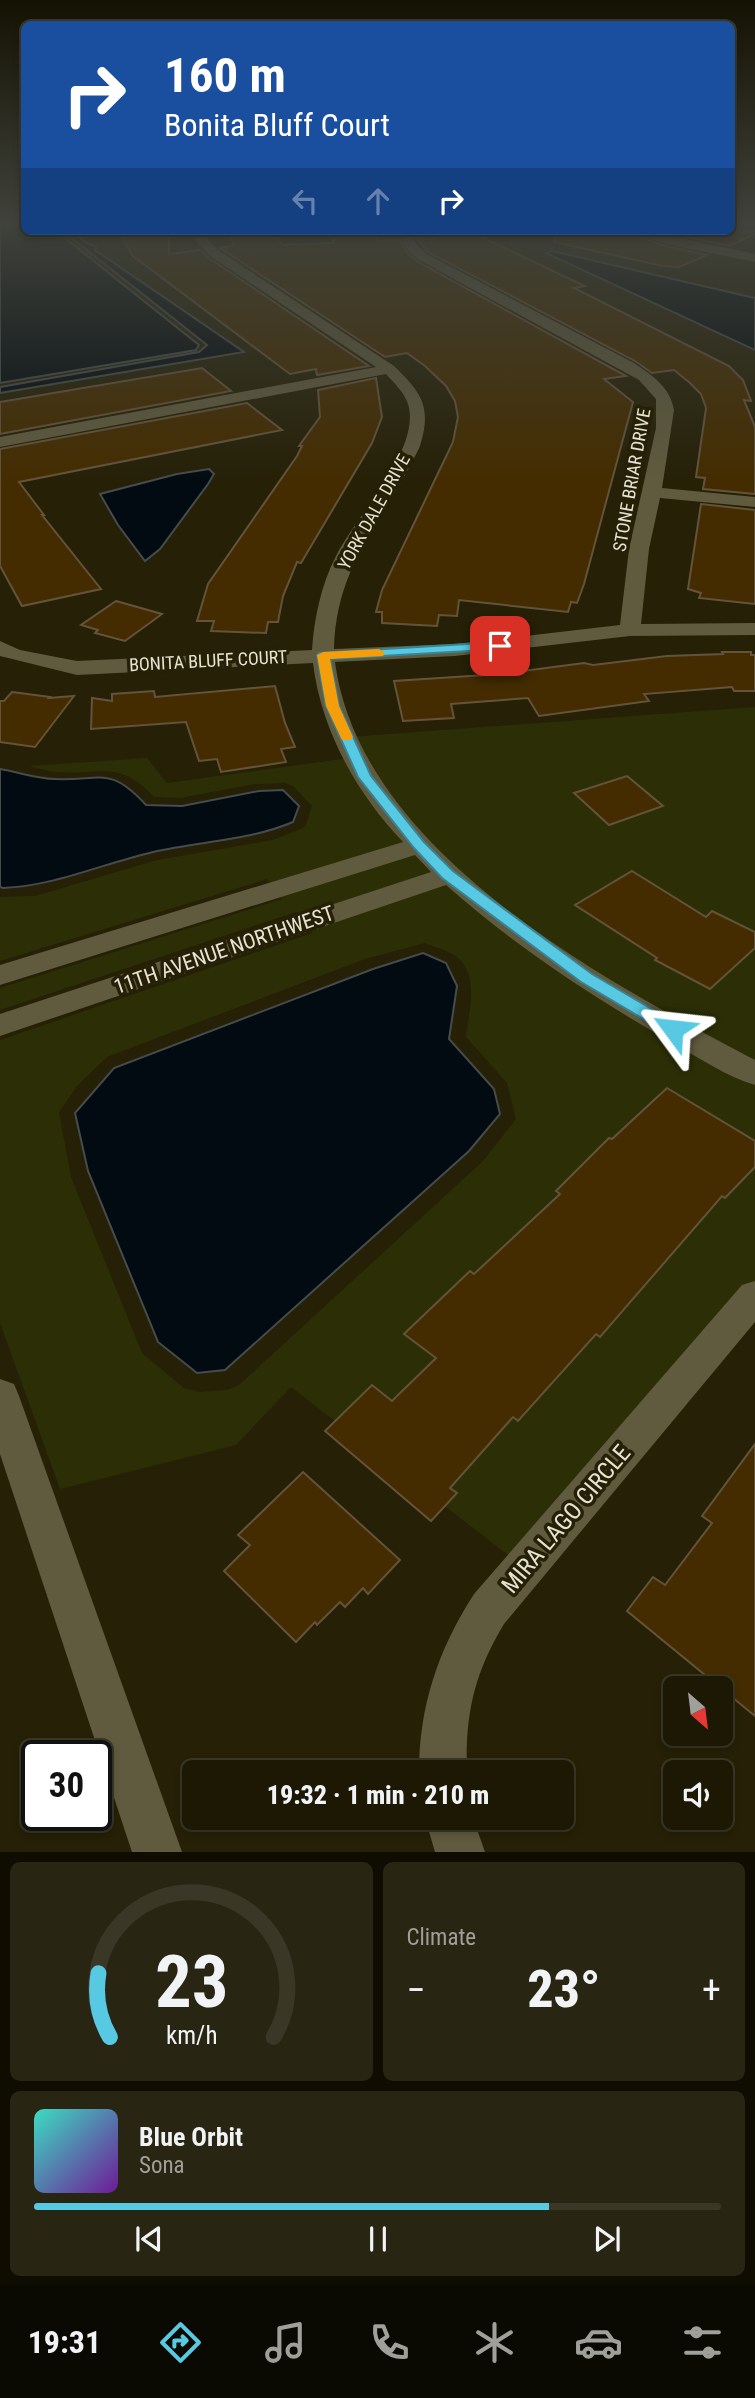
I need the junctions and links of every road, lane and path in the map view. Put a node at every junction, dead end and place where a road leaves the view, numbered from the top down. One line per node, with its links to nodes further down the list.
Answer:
1 (301, 310): 3 (street, YORK DALE DRIVE)
2 (522, 310): 5 (street, STONE BRIAR DRIVE)
3 (389, 369): 4 (street); 10 (street, YORK DALE DRIVE)
4 (0, 442)
5 (653, 492): 6 (street); 8 (street, STONE BRIAR DRIVE)
6 (755, 502)
7 (755, 629): 8 (street, BONITA BLUFF COURT)
8 (630, 630): 10 (street, BONITA BLUFF COURT)
9 (0, 647): 10 (street, BONITA BLUFF COURT)
10 (323, 655): 11 (street, YORK DALE DRIVE)
11 (419, 845): 12 (street, YORK DALE DRIVE); 13 (street, 11TH AVENUE NORTHWEST)
12 (448, 875): 14 (street, 11TH AVENUE NORTHWEST); 15 (street, YORK DALE DRIVE)
13 (0, 975)
14 (0, 1025)
15 (755, 1074)
16 (755, 1296): 18 (street, MIRA LAGO CIRCLE)
17 (0, 1396): 20 (street)
18 (443, 1760)
19 (453, 1830): 21 (street)
20 (157, 1852)
21 (460, 1852)

